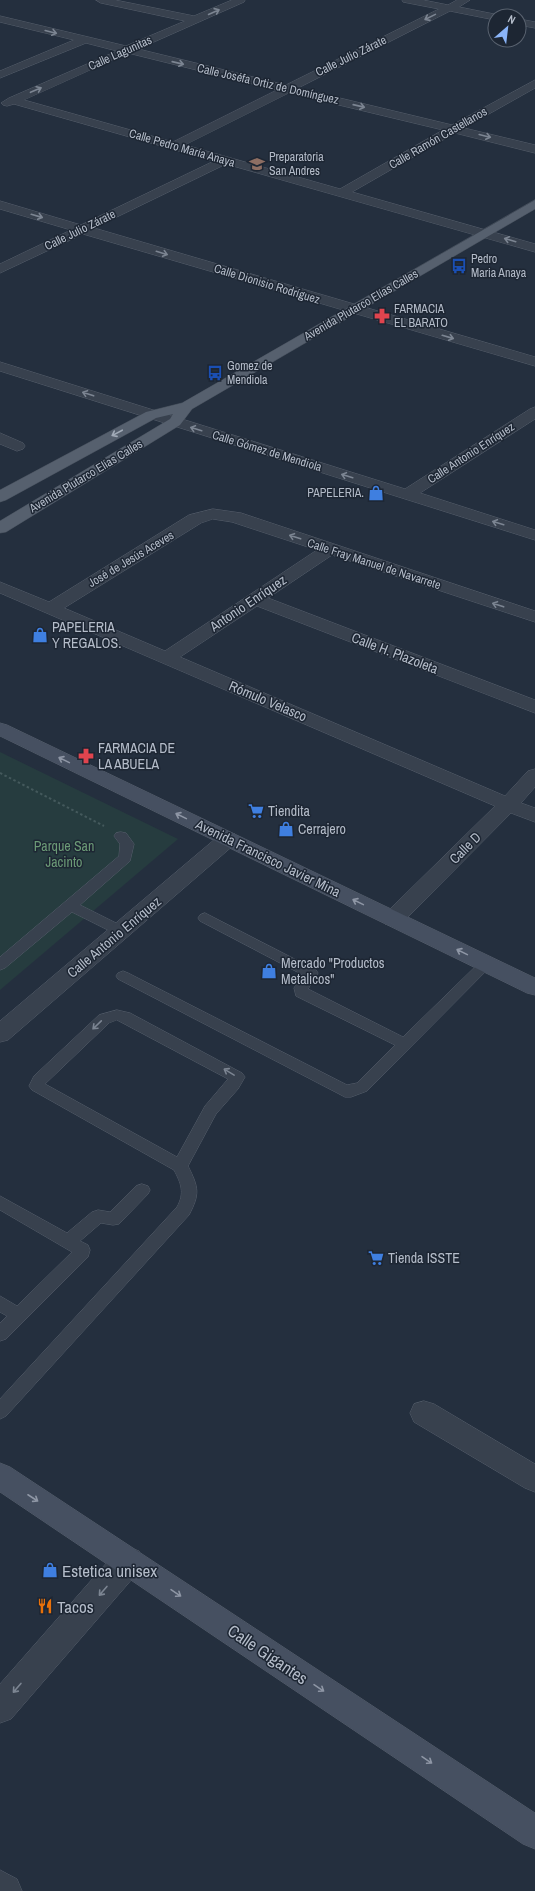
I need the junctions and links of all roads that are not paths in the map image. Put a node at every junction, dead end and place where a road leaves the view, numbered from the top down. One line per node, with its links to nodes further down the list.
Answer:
1 (101, 0): 8 (street)
2 (240, 0): 8 (street, Calle Lagunitas, one-way to 2)
3 (407, 0): 5 (street)
4 (465, 0): 5 (street, Calle Julio Zárate)
5 (449, 8): 6 (street); 15 (street, Calle Julio Zárate, one-way to 15)
6 (487, 15)
7 (0, 20): 9 (street, Calle Joséfa Ortiz de Domínguez)
8 (196, 20): 12 (street, Calle Lagunitas)
9 (24, 25): 10 (street); 11 (street, Calle Joséfa Ortiz de Domínguez, one-way to 11)
10 (7, 32)
11 (84, 40): 12 (street, Calle Joséfa Ortiz de Domínguez); 13 (street)
12 (127, 50): 15 (street, Calle Joséfa Ortiz de Domínguez, one-way to 15); 16 (street, Calle Lagunitas, one-way to 12)
13 (0, 75)
14 (535, 82): 18 (street, Calle Ramón Castellanos)
15 (286, 88): 18 (street, Calle Joséfa Ortiz de Domínguez, one-way to 18); 19 (street, Calle Julio Zárate)
16 (13, 100): 17 (street, Calle Lagunitas); 19 (street, Calle Pedro María Anaya)
17 (0, 106)
18 (454, 128): 20 (street, Calle Joséfa Ortiz de Domínguez, one-way to 20); 22 (street, Calle Ramón Castellanos)
19 (174, 146): 21 (street, Calle Pedro María Anaya)
20 (534, 147)
21 (224, 160): 22 (street, Calle Pedro María Anaya); 25 (street, Calle Julio Zárate)
22 (341, 193): 26 (street, Calle Pedro María Anaya)
23 (535, 204): 26 (main road, Avenida Plutarco Elías Calles)
24 (0, 205): 25 (street, Calle Dionisio Rodríguez, one-way to 25)
25 (83, 229): 28 (street, Calle Julio Zárate); 29 (street, Calle Dionisio Rodríguez, one-way to 29)
26 (485, 233): 27 (street, Calle Pedro María Anaya, one-way to 26); 29 (main road, Avenida Plutarco Elías Calles)
27 (535, 248)
28 (0, 269)
29 (353, 310): 30 (street, Calle Dionisio Rodríguez, one-way to 30); 32 (main road, Avenida Plutarco Elías Calles)
30 (535, 362)
31 (0, 366): 34 (street, Calle Gómez de Mendiola, one-way to 31)
32 (187, 406): 34 (main road, Avenida Plutarco Elías Calles); 35 (main road, Avenida Plutarco Elías Calles)
33 (535, 412): 38 (street, Calle Antonio Enríquez)
34 (151, 415): 35 (street, Calle Gómez de Mendiola); 39 (main road, Avenida Plutarco Elías Calles, one-way to 39)
35 (175, 422): 38 (street, Calle Gómez de Mendiola, one-way to 35); 41 (main road, Avenida Plutarco Elías Calles)
36 (0, 438): 37 (street)
37 (16, 446)
38 (406, 495): 42 (street, Calle Gómez de Mendiola, one-way to 38)
39 (0, 497)
40 (213, 514): 43 (street, Calle Fray Manuel de Navarrete, one-way to 40); 46 (street, José de Jesús Aceves)
41 (0, 528)
42 (535, 535)
43 (330, 549): 45 (street, Antonio Enríquez); 47 (street, Calle Fray Manuel de Navarrete, one-way to 43)
44 (0, 587): 46 (street, Rómulo Velasco)
45 (255, 599): 48 (street, Antonio Enríquez); 49 (street, Calle H. Plazoleta)
46 (51, 608): 48 (street, Rómulo Velasco)
47 (535, 617)
48 (167, 658): 52 (street, Rómulo Velasco)
49 (535, 707)
50 (0, 729): 55 (main road, Avenida Francisco Javier Mina, one-way to 50)
51 (535, 775): 52 (street, Calle D)
52 (508, 805): 53 (street, Rómulo Velasco); 58 (street, Calle D)
53 (535, 816)
54 (121, 836): 56 (lane)
55 (228, 839): 58 (main road, Avenida Francisco Javier Mina, one-way to 55); 59 (street, Calle Antonio Enríquez)
56 (71, 906): 59 (lane); 61 (lane)
57 (205, 918): 65 (lane)
58 (393, 919): 60 (main road, Avenida Francisco Javier Mina, one-way to 58)
59 (121, 931): 64 (street, Calle Antonio Enríquez)
60 (486, 964): 63 (main road, Avenida Francisco Javier Mina); 65 (lane)
61 (0, 965)
62 (123, 976): 65 (lane)
63 (535, 987)
64 (0, 1034)
65 (405, 1044)
66 (180, 1166): 66 (lane, one-way to 66); 73 (lane)
67 (142, 1190): 69 (lane)
68 (0, 1202): 69 (lane)
69 (68, 1242): 71 (lane)
70 (0, 1303): 71 (lane)
71 (18, 1315): 72 (lane)
72 (0, 1334)
73 (0, 1411)
74 (424, 1413): 76 (street)
75 (0, 1476): 77 (main road, Calle Gigantes, one-way to 77)
76 (535, 1479)
77 (128, 1561): 78 (street, one-way to 78); 79 (main road, Calle Gigantes, one-way to 79)
78 (0, 1708)
79 (535, 1832)
80 (0, 1887): 81 (street)
81 (5, 1891)

